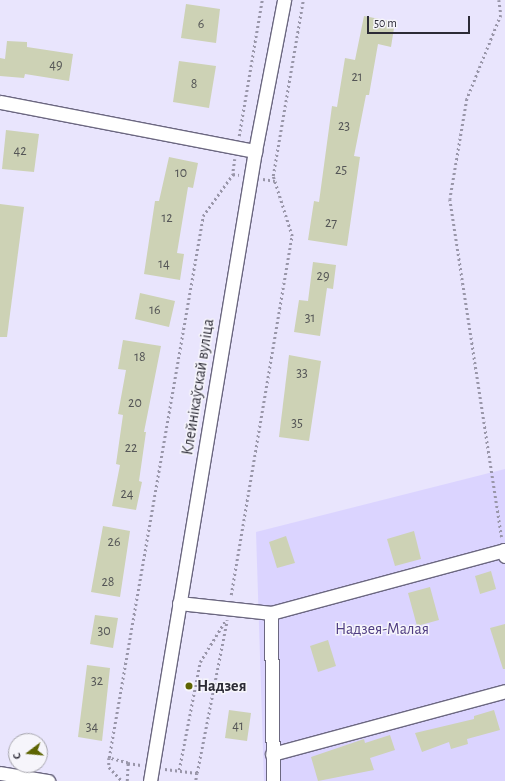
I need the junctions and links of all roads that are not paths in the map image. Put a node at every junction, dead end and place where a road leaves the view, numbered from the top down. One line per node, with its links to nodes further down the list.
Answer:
1 (284, 0): 3 (street, Клейнікаўскай вуліца)
2 (0, 102): 3 (street)
3 (255, 151): 5 (street, Клейнікаўскай вуліца)
4 (504, 553): 6 (street)
5 (179, 603): 6 (street); 11 (street, Клейнікаўскай вуліца)
6 (270, 614): 8 (street)
7 (505, 691): 8 (street)
8 (272, 754): 12 (street)
9 (0, 773): 10 (street)
10 (48, 781)
11 (150, 781)
12 (273, 781)

